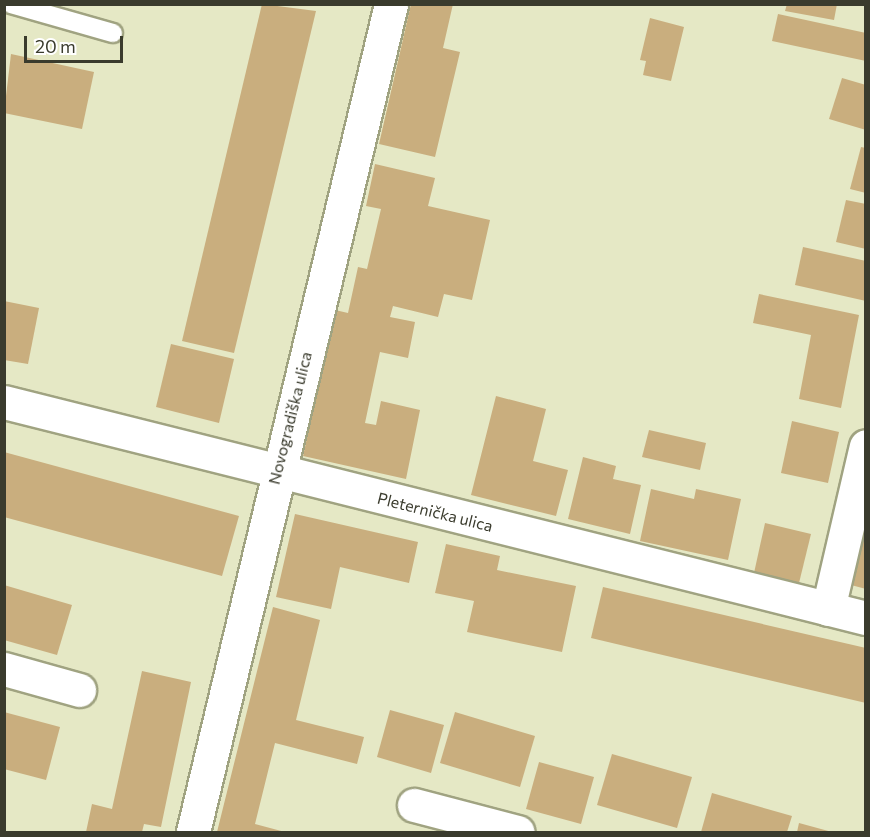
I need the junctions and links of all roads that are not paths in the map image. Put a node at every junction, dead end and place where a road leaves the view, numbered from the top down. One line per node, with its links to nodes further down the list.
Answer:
1 (11, 4): 3 (lane)
2 (391, 4): 6 (street, Novogradiška ulica)
3 (113, 33)
4 (4, 402): 6 (street, Pleternička ulica)
5 (866, 446): 7 (street)
6 (277, 473): 7 (street, Pleternička ulica); 12 (street, Novogradiška ulica)
7 (828, 609): 8 (street, Pleternička ulica)
8 (866, 618)
9 (4, 669): 10 (street)
10 (79, 690)
11 (414, 805): 13 (street)
12 (194, 832)
13 (518, 832)

